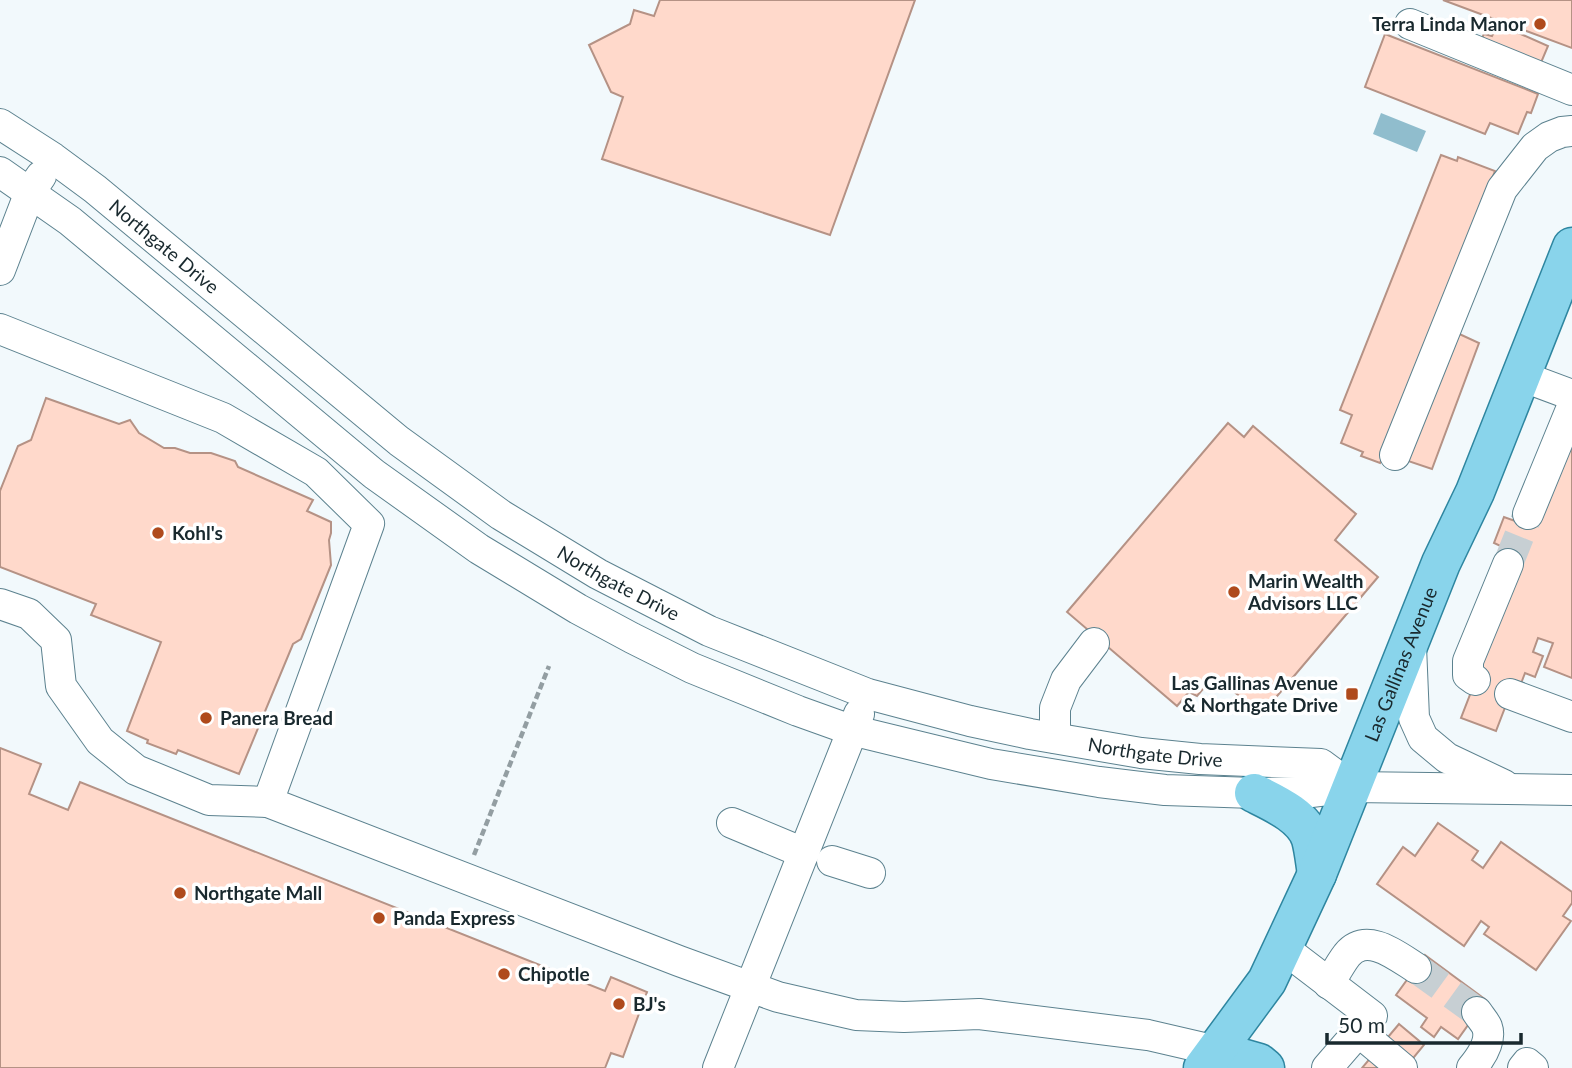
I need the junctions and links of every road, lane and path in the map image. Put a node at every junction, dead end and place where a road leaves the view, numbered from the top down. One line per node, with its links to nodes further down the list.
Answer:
1 (1410, 24): 2 (street)
2 (1572, 90)
3 (0, 124): 5 (street, Northgate Drive)
4 (1572, 131): 14 (street)
5 (53, 158): 7 (street); 22 (street, Northgate Drive)
6 (0, 172): 7 (street, Northgate Drive)
7 (30, 192): 9 (street); 25 (street, Northgate Drive)
8 (1572, 247): 11 (main road, Las Gallinas Avenue)
9 (0, 270)
10 (0, 329): 31 (street)
11 (1521, 376): 12 (street); 18 (main road, Las Gallinas Avenue)
12 (1572, 396)
13 (1572, 407): 15 (street)
14 (1395, 455)
15 (1528, 514)
16 (1508, 564): 21 (street)
17 (0, 604): 31 (street)
18 (1411, 639): 28 (main road, Las Gallinas Avenue); 29 (street)
19 (1094, 643): 26 (street)
20 (549, 666): 36 (path)
21 (1475, 680)
22 (868, 694): 25 (street); 26 (street, Northgate Drive)
23 (1510, 694): 24 (street)
24 (1572, 717)
25 (852, 730): 30 (street, Northgate Drive); 33 (street)
26 (1055, 738): 28 (street, Northgate Drive)
27 (1569, 783): 29 (street, Northgate Drive)
28 (1352, 787): 29 (street, Northgate Drive); 30 (street, Northgate Drive); 35 (main road, Las Gallinas Avenue)
29 (1514, 789)
30 (1254, 793): 35 (main road)
31 (268, 802): 36 (street)
32 (732, 823): 33 (street)
33 (818, 857): 34 (street); 40 (street)
34 (870, 873)
35 (1317, 874): 37 (main road, Las Gallinas Avenue)
36 (465, 878): 40 (street)
37 (1283, 948): 39 (street); 43 (main road, Las Gallinas Avenue)
38 (1416, 968): 39 (street)
39 (1329, 984): 42 (street)
40 (750, 988): 43 (street); 44 (street)
41 (1477, 1012): 48 (street)
42 (1359, 1032): 46 (street); 47 (street)
43 (1215, 1062): 45 (main road)
44 (718, 1068)
45 (1265, 1068)
46 (1327, 1068)
47 (1402, 1068)
48 (1472, 1068)
49 (1522, 1068): 50 (street)
50 (1533, 1068)

